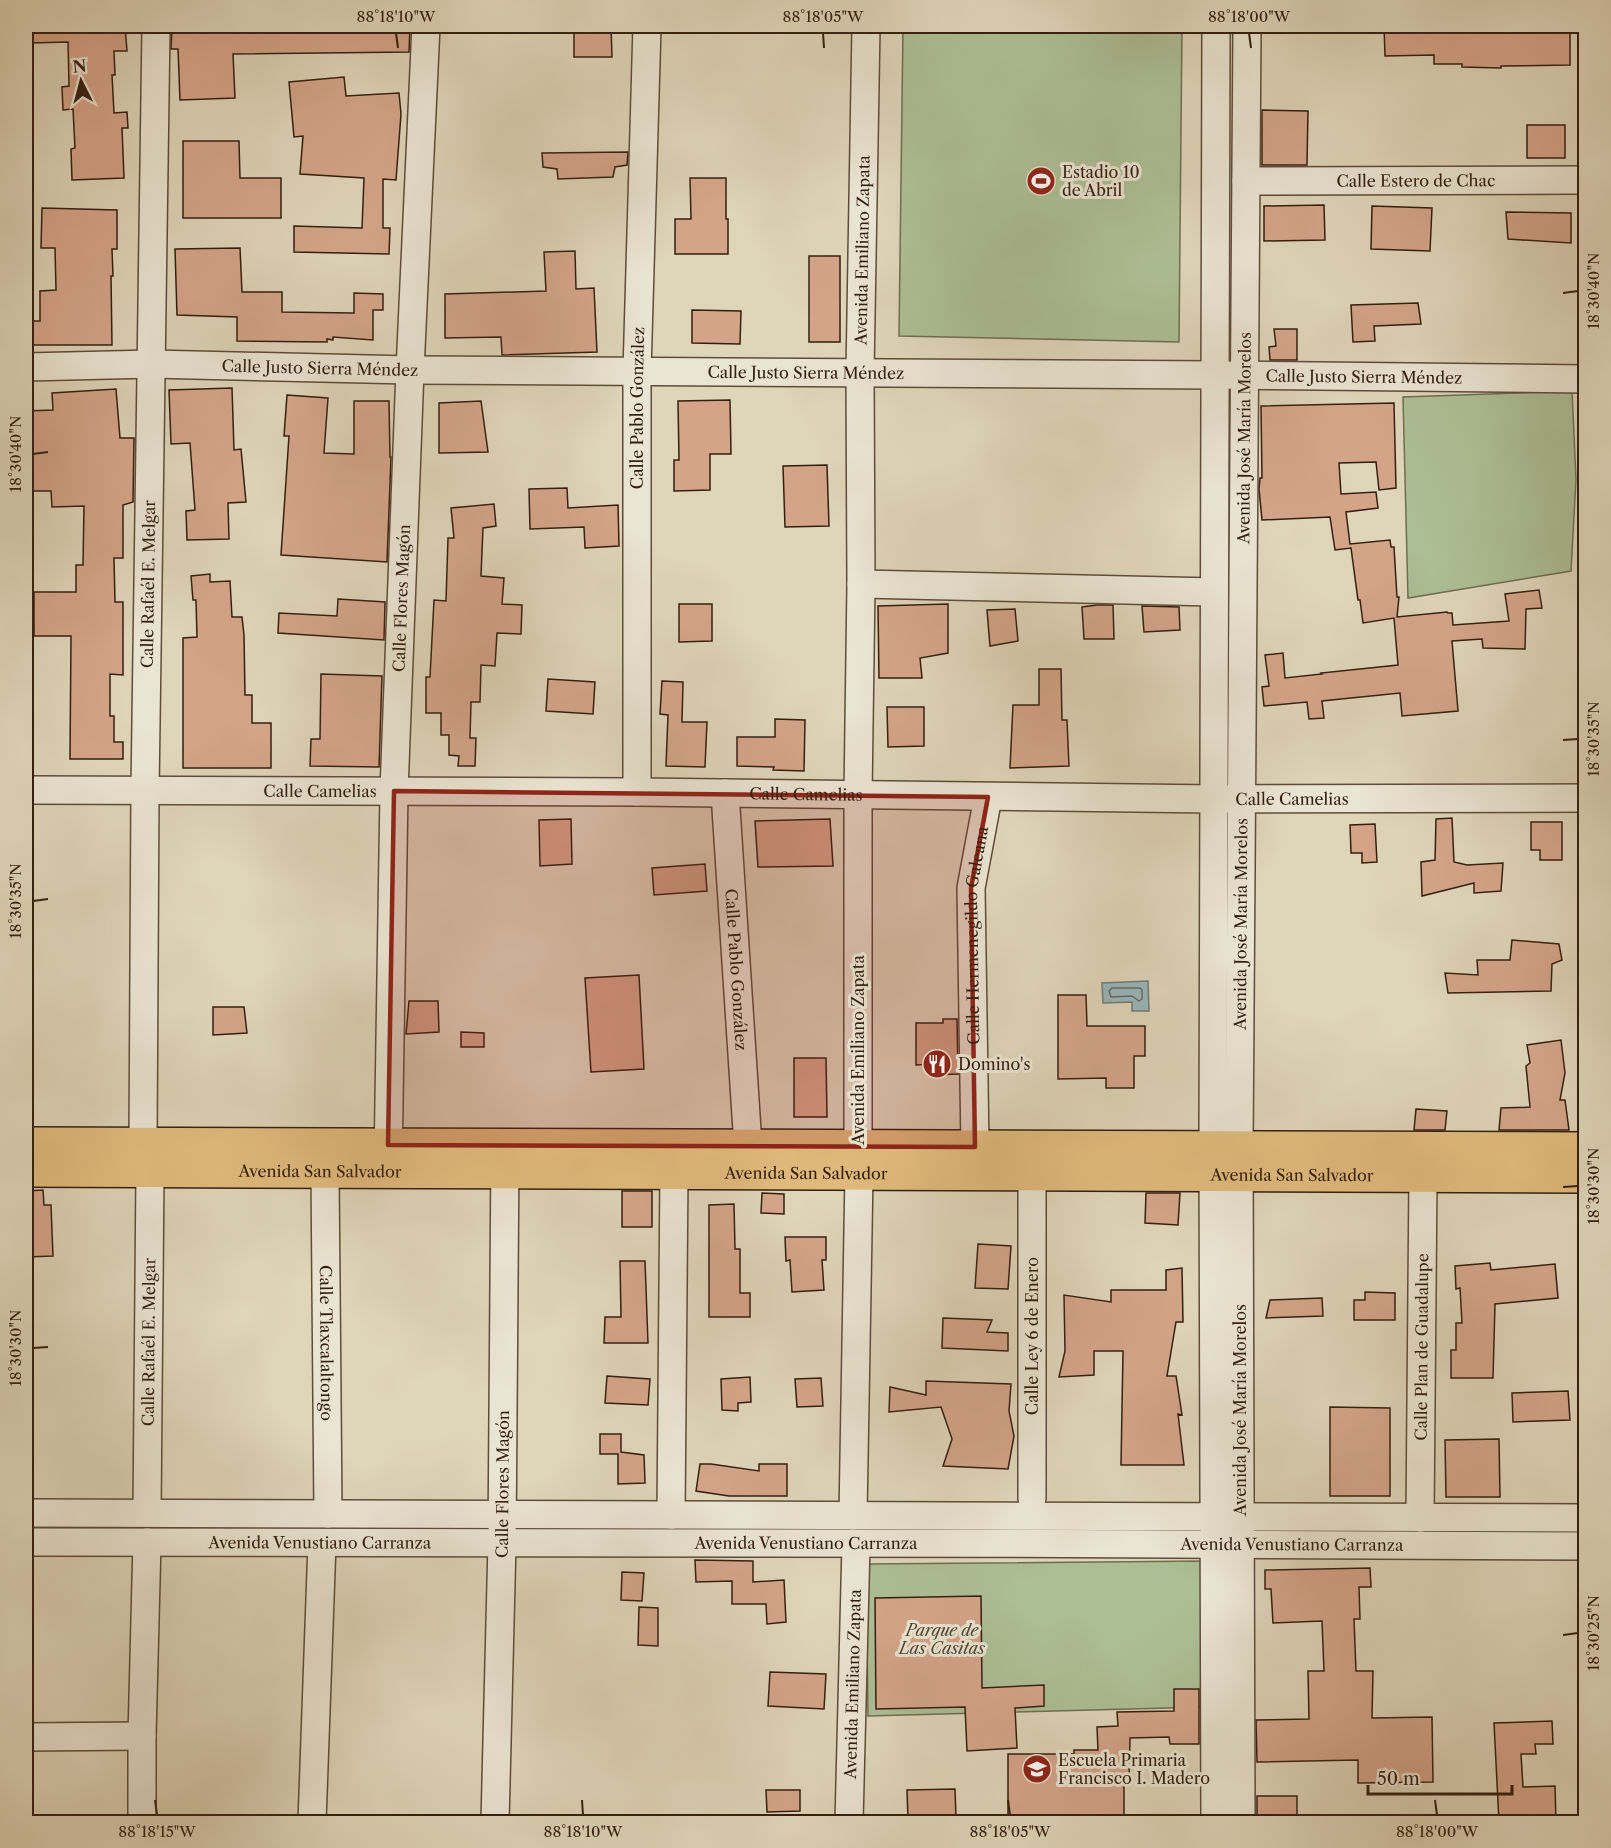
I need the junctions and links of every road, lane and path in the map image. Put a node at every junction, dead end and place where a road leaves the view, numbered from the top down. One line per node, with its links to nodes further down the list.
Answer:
1 (156, 26): 9 (street, Calle Rafaél E. Melgar)
2 (426, 26): 11 (street, Calle Flores Magón)
3 (646, 26): 12 (street, Calle Pablo González)
4 (866, 26): 13 (street, Avenida Emiliano Zapata)
5 (1216, 26): 14 (street, Avenida José María Morelos)
6 (1247, 26): 8 (street, Avenida José María Morelos)
7 (1586, 180): 8 (street, Calle Estero de Chac)
8 (1246, 181): 15 (street, Avenida José María Morelos)
9 (152, 364): 10 (street, Calle Justo Sierra Méndez); 11 (street, Calle Justo Sierra Méndez); 20 (street, Calle Rafaél E. Melgar)
10 (26, 367)
11 (410, 370): 12 (street, Calle Justo Sierra Méndez); 21 (street, Calle Flores Magón)
12 (637, 372): 13 (street, Calle Justo Sierra Méndez); 22 (street, Calle Pablo González)
13 (860, 373): 14 (street, Calle Justo Sierra Méndez); 17 (street, Avenida Emiliano Zapata)
14 (1215, 375): 15 (street, Calle Justo Sierra Méndez); 18 (street, Avenida José María Morelos)
15 (1245, 376): 16 (street, Calle Justo Sierra Méndez); 28 (street, Avenida José María Morelos)
16 (1586, 379)
17 (861, 584): 18 (street); 24 (street, Avenida Emiliano Zapata)
18 (1214, 592): 27 (street, Avenida José María Morelos)
19 (26, 790): 20 (street, Calle Camelias)
20 (145, 791): 21 (street, Calle Camelias); 33 (street, Calle Rafaél E. Melgar)
21 (394, 791): 22 (street, Calle Camelias); 34 (street, Calle Flores Magón)
22 (637, 792): 23 (street, Calle Camelias)
23 (725, 793): 24 (street, Calle Camelias); 30 (street, Calle Pablo González)
24 (858, 795): 25 (street, Calle Camelias); 36 (street, Avenida Emiliano Zapata)
25 (988, 797): 27 (street, Calle Camelias); 31 (street, Calle Hermenegildo Galeana)
26 (1586, 798): 28 (street, Calle Camelias)
27 (1214, 799): 28 (street, Calle Camelias); 37 (street, Avenida José María Morelos)
28 (1242, 799): 37 (street, Avenida José María Morelos)
29 (26, 1144): 33 (main road, Avenida San Salvador)
30 (748, 1146): 35 (main road, Avenida San Salvador); 36 (main road, Avenida San Salvador)
31 (975, 1147): 36 (main road, Avenida San Salvador); 37 (main road, Avenida San Salvador)
32 (1586, 1149): 37 (main road, Avenida San Salvador)
33 (147, 1158): 34 (main road, Avenida San Salvador); 38 (main road, Avenida San Salvador); 39 (main road, Avenida San Salvador); 46 (street, Calle Rafaél E. Melgar)
34 (388, 1158): 35 (main road, Avenida San Salvador); 39 (main road, Avenida San Salvador)
35 (505, 1159): 40 (main road, Avenida San Salvador); 48 (street, Calle Flores Magón)
36 (858, 1160): 40 (main road, Avenida San Salvador); 41 (main road, Avenida San Salvador); 50 (street, Avenida Emiliano Zapata)
37 (1226, 1162): 41 (main road, Avenida San Salvador); 42 (main road, Avenida San Salvador); 53 (street, Avenida José María Morelos)
38 (26, 1170)
39 (325, 1172): 47 (street, Calle Tlaxcalaltongo)
40 (674, 1173): 49 (street)
41 (1032, 1174): 44 (street, Calle Ley 6 de Enero)
42 (1423, 1176): 43 (main road, Avenida San Salvador); 51 (street, Calle Plan de Guadalupe)
43 (1586, 1176)
44 (1032, 1498)
45 (26, 1513): 46 (street, Avenida Venustiano Carranza)
46 (147, 1514): 47 (street, Avenida Venustiano Carranza)
47 (328, 1514): 48 (street, Avenida Venustiano Carranza)
48 (501, 1515): 49 (street, Avenida Venustiano Carranza); 57 (street, Calle Flores Magón)
49 (671, 1515): 50 (street, Avenida Venustiano Carranza)
50 (853, 1516): 53 (street, Avenida Venustiano Carranza)
51 (1420, 1518): 52 (street, Avenida Venustiano Carranza); 53 (street, Avenida Venustiano Carranza)
52 (1586, 1518)
53 (1227, 1530): 58 (street, Avenida Venustiano Carranza); 59 (street, Avenida Venustiano Carranza); 66 (street, Avenida José María Morelos); 67 (street, Avenida José María Morelos)
54 (26, 1542): 55 (street, Avenida Venustiano Carranza)
55 (147, 1542): 56 (street, Avenida Venustiano Carranza); 61 (street)
56 (322, 1543): 57 (street, Avenida Venustiano Carranza); 63 (street)
57 (502, 1544): 58 (street, Avenida Venustiano Carranza); 64 (street, Calle Flores Magón)
58 (856, 1544): 65 (street, Avenida Emiliano Zapata)
59 (1586, 1546)
60 (26, 1737): 61 (street)
61 (142, 1737): 62 (street)
62 (142, 1822)
63 (312, 1822)
64 (495, 1822)
65 (849, 1822)
66 (1215, 1822)
67 (1241, 1822)

